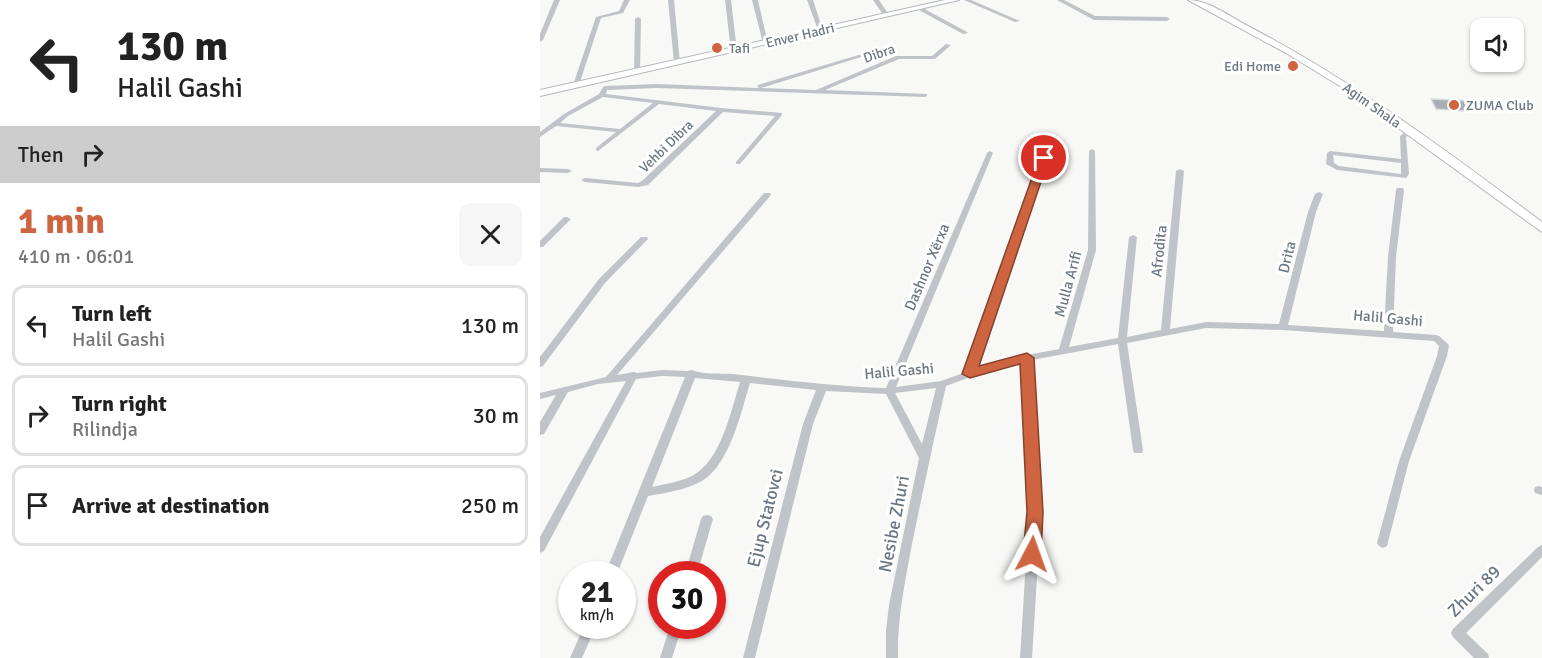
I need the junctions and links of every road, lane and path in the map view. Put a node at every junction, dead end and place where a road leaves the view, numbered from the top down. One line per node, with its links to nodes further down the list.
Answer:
1 (556, 0): 14 (street)
2 (627, 0): 30 (street)
3 (671, 0): 27 (street)
4 (728, 0): 26 (street)
5 (755, 0): 23 (street)
6 (810, 0): 20 (street)
7 (876, 0): 15 (street)
8 (955, 0): 13 (main road, Enver Hadri)
9 (967, 0): 19 (street)
10 (1060, 0): 18 (street)
11 (1191, 0): 40 (main road, Agim Shala)
12 (1203, 0): 57 (main road, Agim Shala)
13 (918, 8): 15 (main road, Enver Hadri); 21 (street)
14 (551, 15): 16 (street); 22 (street)
15 (886, 15): 20 (main road, Enver Hadri)
16 (540, 17)
17 (638, 19): 28 (street)
18 (1167, 19)
19 (1017, 21)
20 (821, 30): 23 (main road, Enver Hadri)
21 (965, 33)
22 (540, 40)
23 (766, 43): 26 (main road, Enver Hadri)
24 (948, 45): 32 (street, Dibra)
25 (884, 49): 31 (street, Dibra)
26 (734, 51): 27 (main road, Enver Hadri)
27 (677, 63): 28 (main road, Enver Hadri)
28 (637, 72): 29 (main road, Enver Hadri)
29 (603, 84): 30 (main road, Enver Hadri); 31 (street, Dibra); 34 (street)
30 (576, 86): 33 (main road, Enver Hadri)
31 (750, 89): 32 (street, Dibra)
32 (815, 91): 35 (street, Dibra)
33 (540, 93)
34 (602, 95): 36 (street, Vehbi Dibra); 38 (street)
35 (925, 95)
36 (657, 103): 37 (street, Vehbi Dibra); 42 (street)
37 (721, 110): 48 (street, Vehbi Dibra); 53 (street, Vehbi Dibra)
38 (554, 124): 39 (street); 41 (street)
39 (618, 130)
40 (1409, 131): 47 (street); 59 (main road, Agim Shala)
41 (540, 135)
42 (598, 149)
43 (1092, 151): 67 (street, Mulla Arifi)
44 (990, 153): 78 (street, Dashnor Xërxa)
45 (1044, 158): 71 (street)
46 (1381, 158): 47 (street); 52 (street); 52 (street)
47 (1404, 161): 52 (street)
48 (738, 163)
49 (540, 170): 50 (street)
50 (568, 171)
51 (1180, 171): 64 (street, Afrodita)
52 (1381, 173)
53 (585, 180)
54 (1400, 190): 65 (street)
55 (1319, 194): 63 (street, Drita)
56 (767, 195): 73 (street)
57 (1542, 216)
58 (567, 219): 62 (street)
59 (1542, 228)
60 (1133, 237): 66 (street)
61 (644, 239): 69 (street)
62 (540, 246)
63 (1283, 327): 64 (street, Halil Gashi); 65 (street, Halil Gashi)
64 (1165, 333): 66 (street, Halil Gashi)
65 (1388, 333): 85 (street, Halil Gashi)
66 (1122, 341): 67 (street, Halil Gashi); 81 (street)
67 (1063, 351): 68 (street, Halil Gashi)
68 (1027, 358): 71 (street, Halil Gashi); 96 (street)
69 (540, 364)
70 (692, 374): 72 (street, Halil Gashi); 74 (street, Halil Gashi); 83 (street)
71 (970, 374): 75 (street, Halil Gashi)
72 (634, 375): 73 (street, Halil Gashi); 86 (street)
73 (609, 380): 77 (street, Halil Gashi)
74 (746, 380): 76 (street, Halil Gashi); 83 (street)
75 (942, 384): 78 (street, Halil Gashi); 82 (street, Nesibe Zhuri)
76 (822, 388): 78 (street, Halil Gashi); 94 (street, Ejup Statovci)
77 (565, 389): 79 (street, Halil Gashi); 80 (street)
78 (889, 391): 82 (street)
79 (540, 396)
80 (540, 431)
81 (1138, 450)
82 (924, 457): 95 (street, Nesibe Zhuri)
83 (645, 492): 88 (street)
84 (707, 519): 89 (street)
85 (1383, 543)
86 (540, 548)
87 (1542, 550): 97 (street, Zhuri 89)
88 (616, 561)
89 (695, 561)
90 (584, 639): 92 (street)
91 (672, 639): 93 (street)
92 (576, 658)
93 (666, 658)
94 (749, 658)
95 (892, 658)
96 (1026, 658)
97 (1483, 658)

